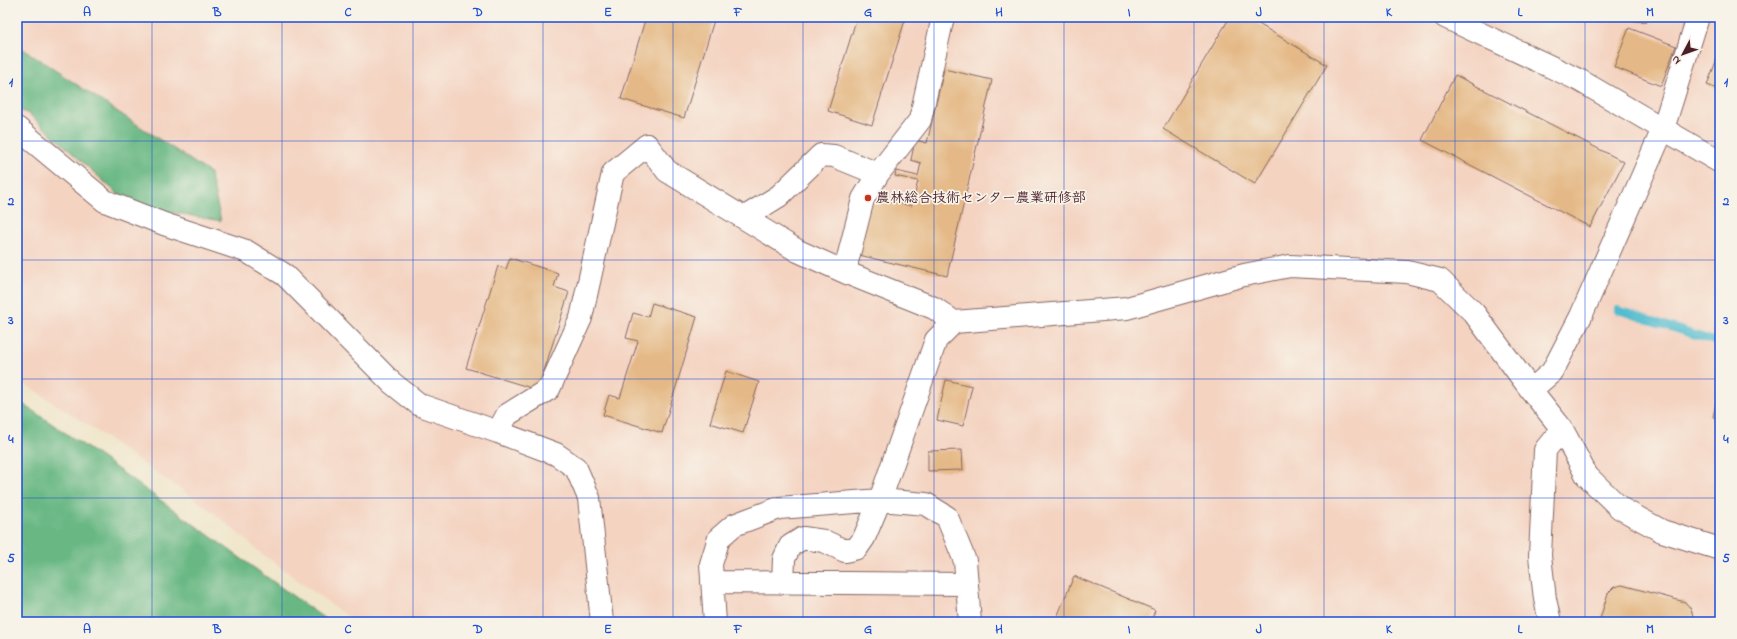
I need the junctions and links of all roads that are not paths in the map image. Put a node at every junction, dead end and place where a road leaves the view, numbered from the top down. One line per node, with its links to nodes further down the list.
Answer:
1 (943, 17): 7 (lane)
2 (1445, 17): 5 (lane)
3 (1698, 17): 5 (lane)
4 (17, 128): 13 (lane)
5 (1663, 129): 6 (lane); 11 (lane)
6 (1720, 162)
7 (878, 174): 8 (lane); 9 (lane)
8 (745, 217): 9 (lane); 13 (lane)
9 (847, 273): 10 (lane)
10 (954, 322): 11 (lane); 14 (lane)
11 (1531, 390): 12 (lane)
12 (1562, 429): 15 (lane); 22 (lane)
13 (498, 432): 19 (lane)
14 (880, 500): 16 (lane); 17 (lane); 18 (lane)
15 (1720, 549)
16 (712, 582): 17 (lane); 20 (lane)
17 (783, 583): 18 (lane)
18 (966, 584): 21 (lane)
19 (602, 622)
20 (715, 622)
21 (970, 622)
22 (1550, 622)

